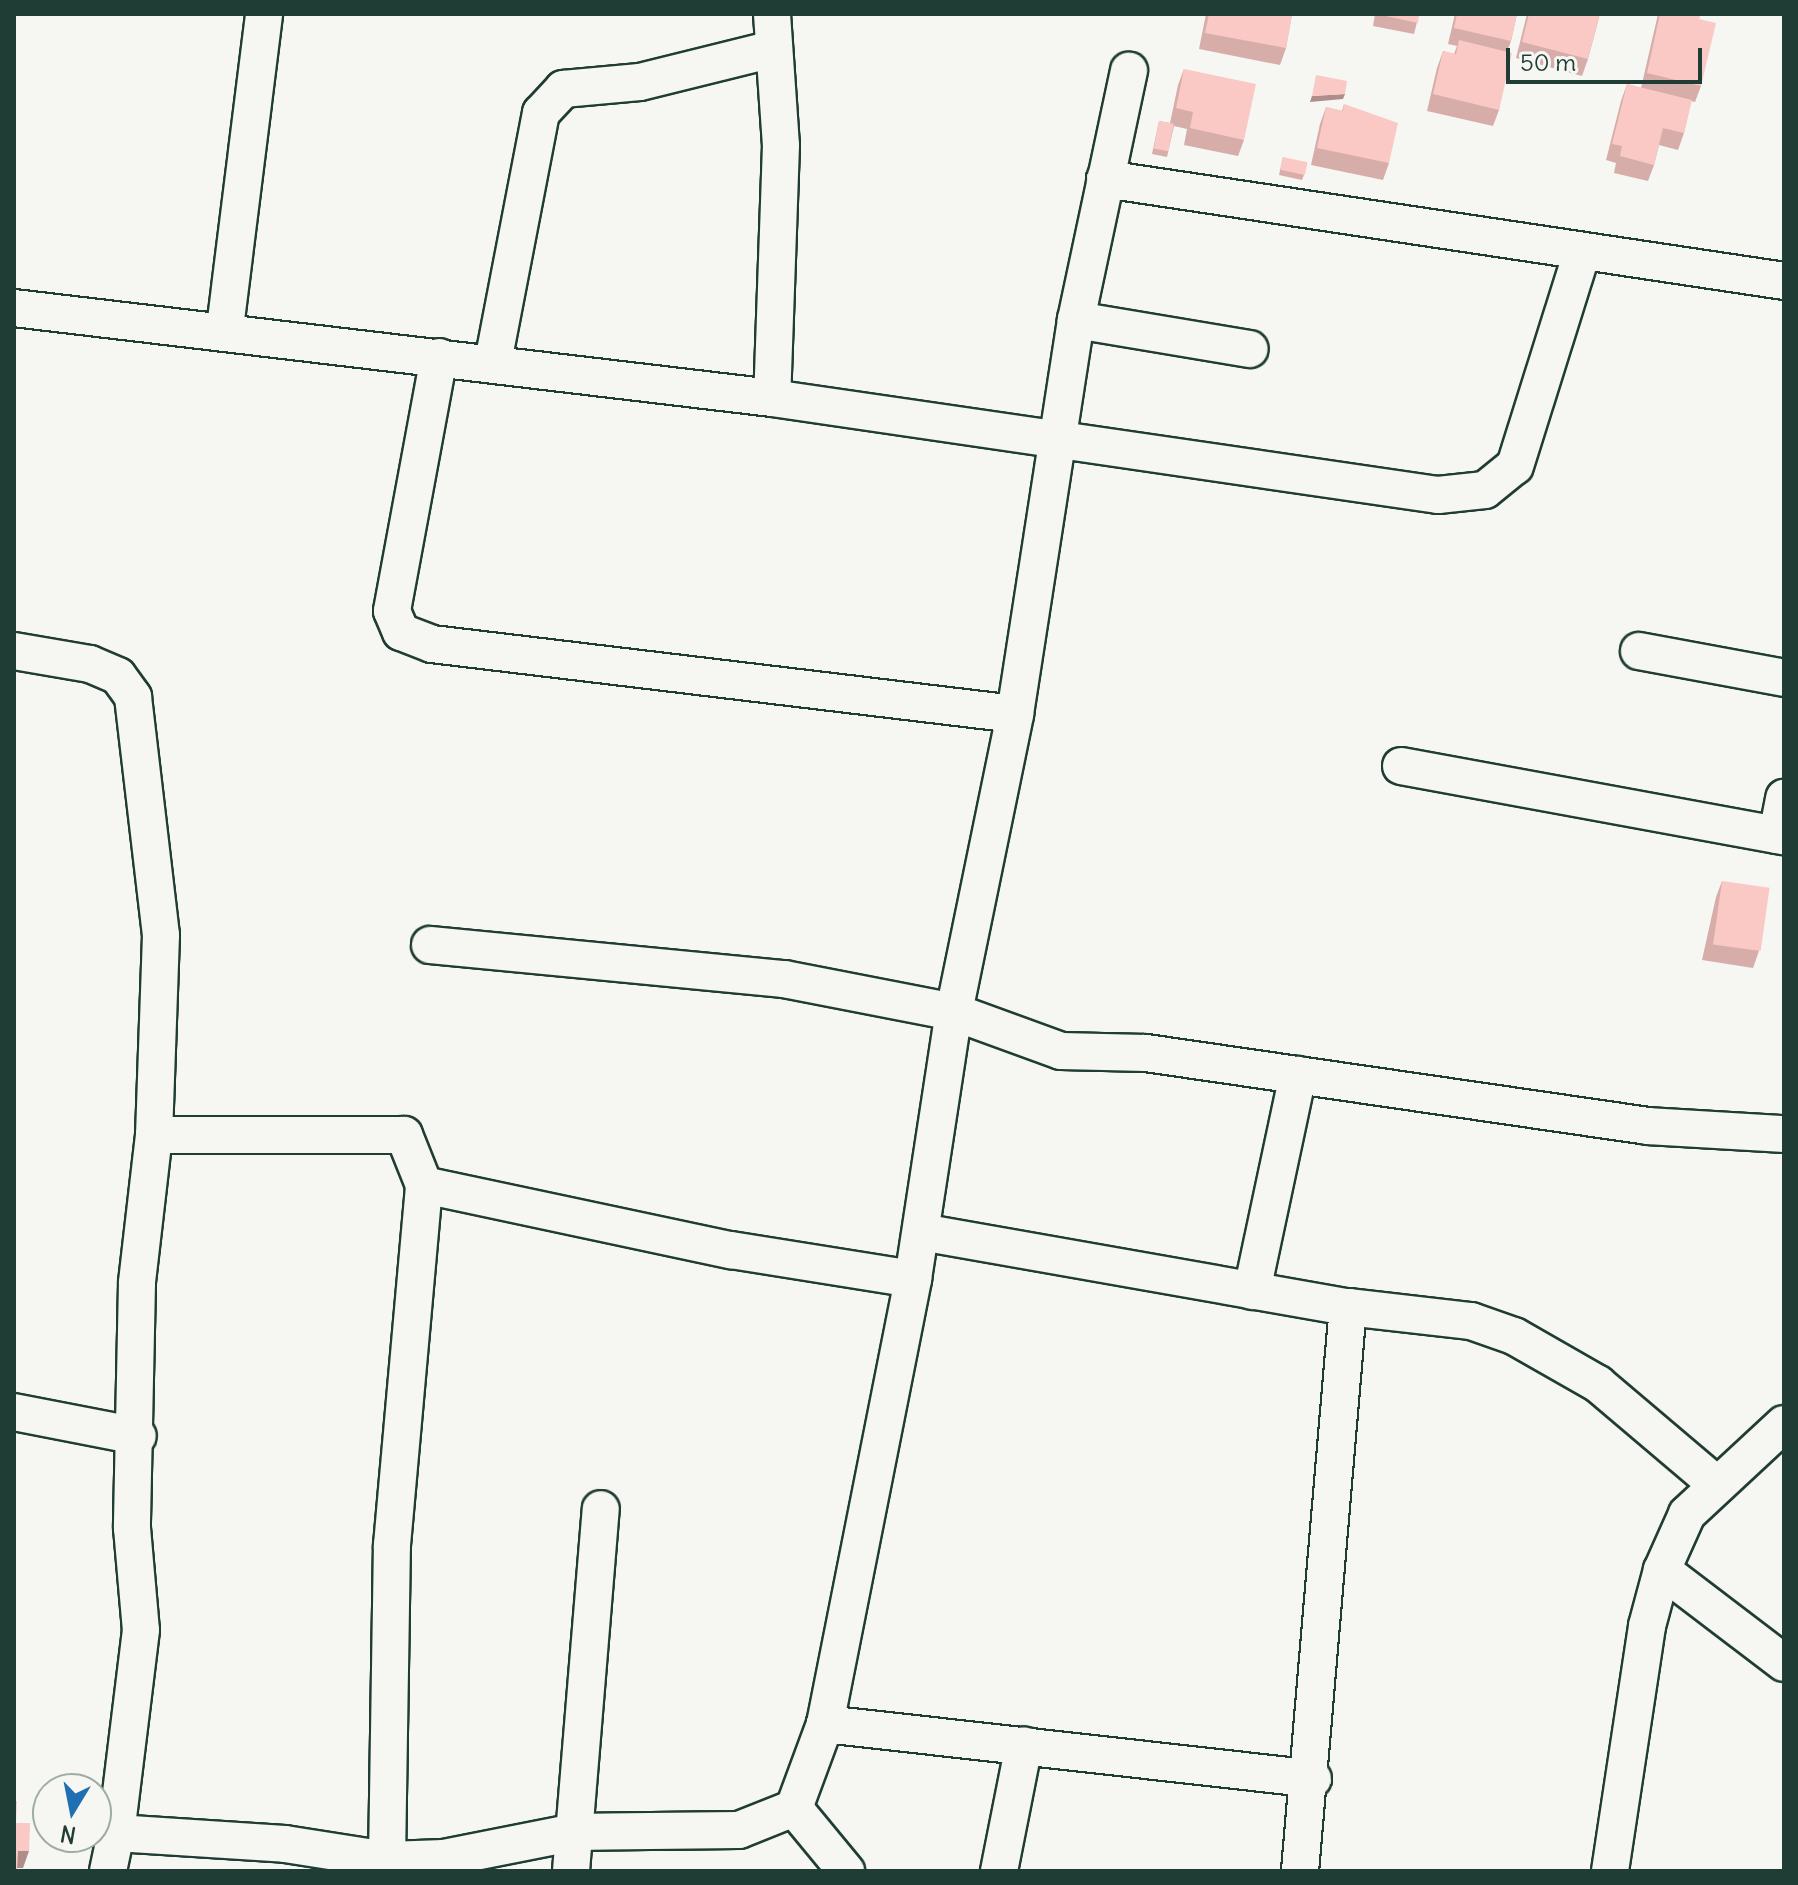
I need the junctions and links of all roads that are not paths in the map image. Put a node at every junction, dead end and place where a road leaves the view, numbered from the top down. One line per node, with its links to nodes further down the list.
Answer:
1 (264, 14): 10 (street)
2 (772, 14): 3 (street)
3 (769, 50): 13 (street); 14 (street)
4 (1129, 71): 5 (street)
5 (1105, 179): 6 (street); 9 (street)
6 (1582, 252): 7 (street); 15 (street)
7 (1784, 281)
8 (14, 308): 10 (street)
9 (1076, 320): 11 (street); 15 (street)
10 (225, 328): 12 (street)
11 (1250, 349)
12 (439, 357): 13 (street); 19 (street)
13 (493, 362): 14 (street)
14 (772, 398): 15 (street)
15 (1054, 443): 19 (street)
16 (14, 651): 27 (street)
17 (1639, 651): 18 (street)
18 (1784, 678)
19 (1015, 714): 24 (street)
20 (1401, 766): 22 (street)
21 (1784, 798): 22 (street)
22 (1780, 836)
23 (430, 945): 24 (street)
24 (954, 1012): 25 (street); 29 (street)
25 (1298, 1075): 26 (street); 31 (street)
26 (1784, 1134)
27 (154, 1135): 28 (street); 35 (street)
28 (424, 1185): 30 (street); 46 (street)
29 (921, 1232): 30 (street); 31 (street)
30 (913, 1279): 40 (street)
31 (1252, 1291): 32 (street)
32 (1348, 1307): 36 (street); 42 (street)
33 (14, 1412): 35 (street)
34 (1784, 1424): 36 (street)
35 (138, 1436): 45 (street)
36 (1716, 1484): 38 (street)
37 (601, 1509): 44 (street)
38 (1662, 1570): 39 (street); 52 (street)
39 (1784, 1663)
40 (825, 1724): 41 (street); 43 (street)
41 (1024, 1745): 42 (street); 50 (street)
42 (1313, 1779): 51 (street)
43 (794, 1808): 44 (street); 49 (street)
44 (575, 1832): 46 (street); 48 (street)
45 (116, 1833): 46 (street); 47 (street)
46 (387, 1860)
47 (108, 1871)
48 (571, 1871)
49 (846, 1871)
50 (999, 1871)
51 (1300, 1871)
52 (1610, 1871)

